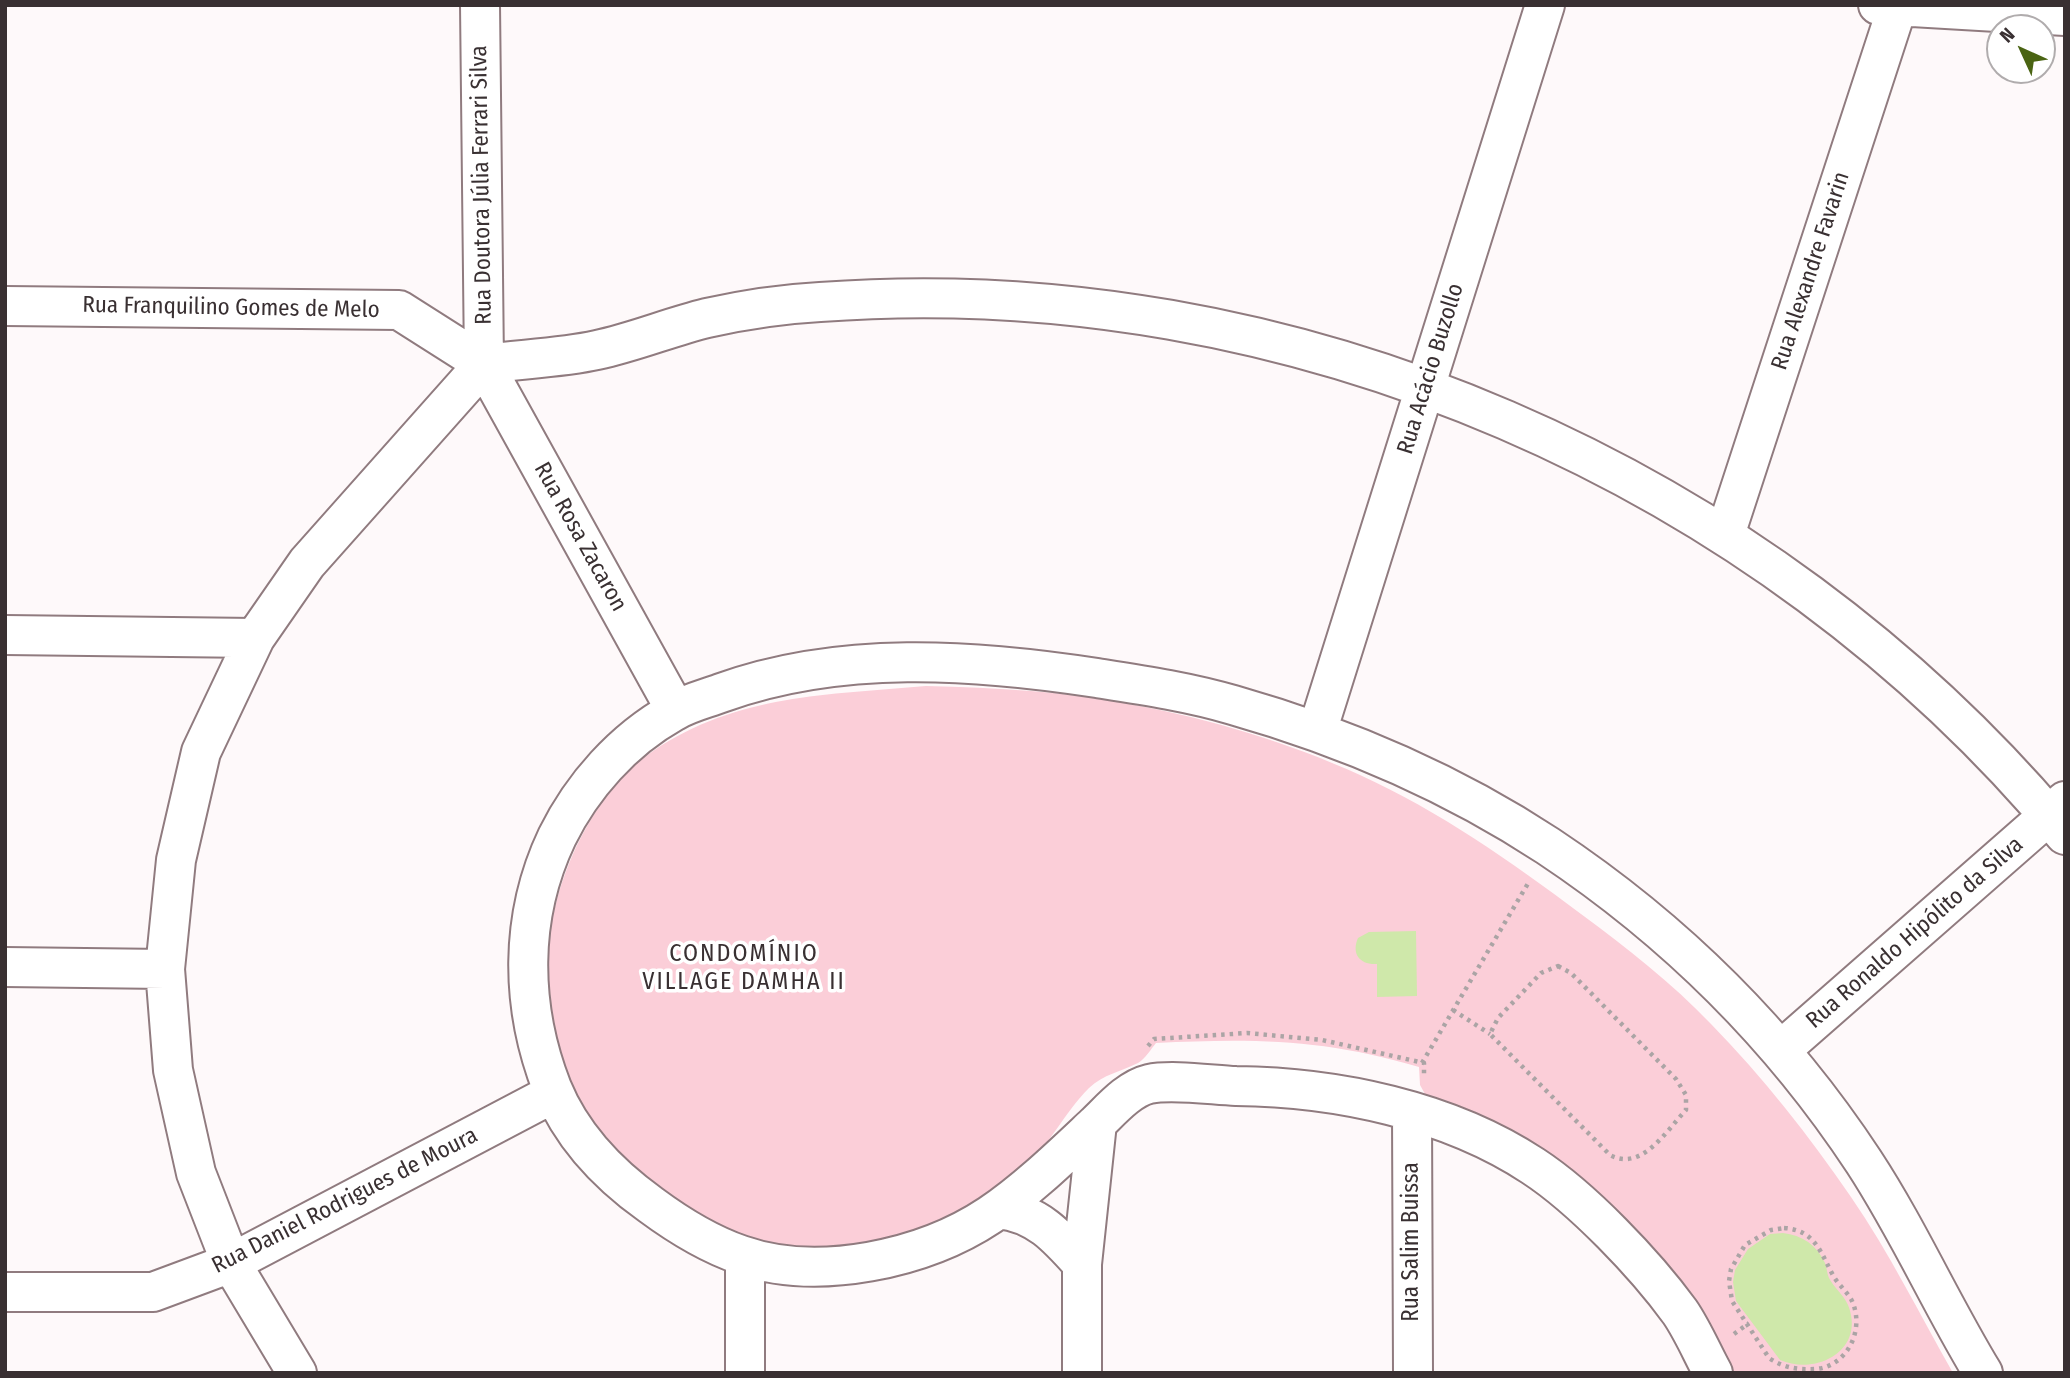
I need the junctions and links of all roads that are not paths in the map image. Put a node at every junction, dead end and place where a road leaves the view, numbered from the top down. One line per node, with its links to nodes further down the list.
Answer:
1 (480, 5): 6 (street, Rua Doutora Júlia Ferrari Silva)
2 (1545, 5): 7 (street, Rua Acácio Buzollo)
3 (1887, 7): 4 (street); 8 (street, Rua Alexandre Favarin)
4 (2065, 16)
5 (5, 306): 6 (street, Rua Franquilino Gomes de Melo)
6 (484, 364): 7 (street); 10 (street); 11 (street, Rua Rosa Zacaron)
7 (1424, 388): 8 (street); 12 (street, Rua Acácio Buzollo)
8 (1726, 535): 13 (street)
9 (5, 635): 10 (street)
10 (255, 638): 15 (street)
11 (676, 709): 12 (street); 17 (street)
12 (1317, 732): 16 (street)
13 (2060, 817): 16 (street, Rua Ronaldo Hipólito da Silva)
14 (5, 967): 15 (street)
15 (165, 969): 22 (street)
16 (1782, 1051): 25 (street)
17 (554, 1093): 21 (street); 22 (street, Rua Daniel Rodrigues de Moura)
18 (1418, 1097): 19 (street); 29 (street, Rua Salim Buissa); 30 (street)
19 (1097, 1123): 20 (street); 23 (street)
20 (999, 1209): 21 (street); 23 (street)
21 (745, 1257): 27 (street)
22 (230, 1263): 24 (street, Rua Daniel Rodrigues de Moura); 26 (street)
23 (1082, 1264): 28 (street)
24 (5, 1292)
25 (1962, 1339): 31 (street); 32 (street)
26 (289, 1370)
27 (745, 1373)
28 (1082, 1373)
29 (1413, 1373)
30 (1713, 1373)
31 (1978, 1373)
32 (1983, 1373)

